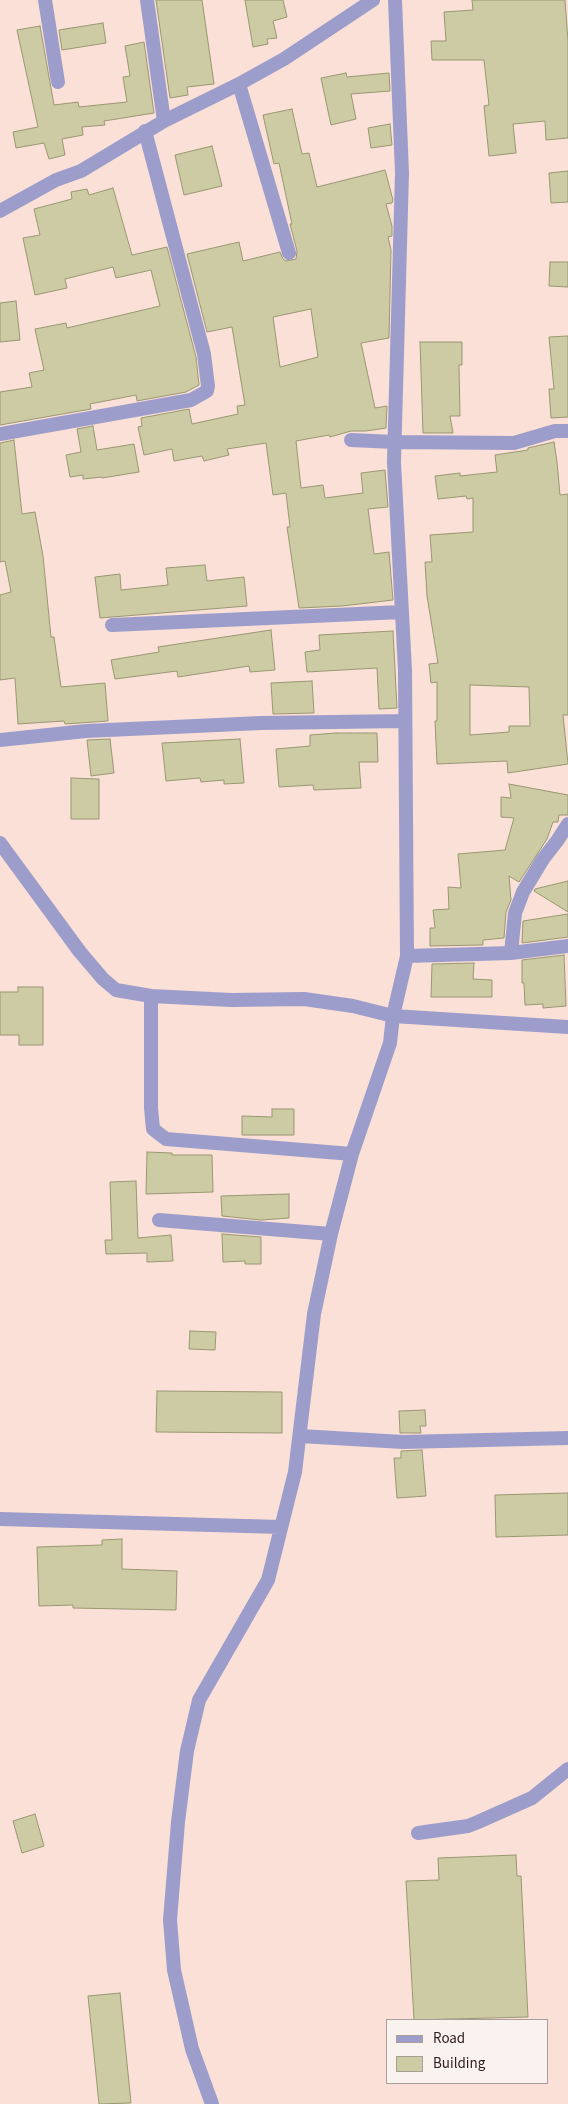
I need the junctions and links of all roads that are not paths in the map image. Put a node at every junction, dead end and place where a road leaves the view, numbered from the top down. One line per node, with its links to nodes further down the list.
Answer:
1 (45, 0): 5 (street)
2 (147, 0): 7 (street)
3 (373, 0): 6 (street)
4 (395, 0): 14 (street)
5 (58, 82)
6 (239, 84): 7 (street); 10 (street)
7 (164, 121): 8 (street)
8 (145, 131): 9 (street); 12 (street)
9 (0, 211)
10 (289, 253)
11 (568, 431): 14 (street)
12 (0, 434)
13 (351, 440): 14 (street)
14 (394, 442): 15 (street)
15 (402, 612): 16 (street); 17 (street)
16 (112, 625)
17 (406, 721): 18 (street); 23 (street)
18 (0, 740)
19 (568, 824): 22 (street)
20 (0, 843): 24 (street)
21 (568, 946): 22 (street)
22 (511, 953): 23 (street)
23 (407, 956): 25 (street)
24 (151, 996): 25 (street); 27 (street)
25 (393, 1016): 26 (street); 27 (street)
26 (568, 1027)
27 (352, 1154): 29 (street)
28 (159, 1220): 29 (street)
29 (331, 1234): 30 (street)
30 (300, 1436): 31 (street); 33 (street)
31 (568, 1438)
32 (0, 1519): 33 (street)
33 (281, 1527): 36 (street)
34 (568, 1769): 35 (street)
35 (418, 1833)
36 (212, 2104)

